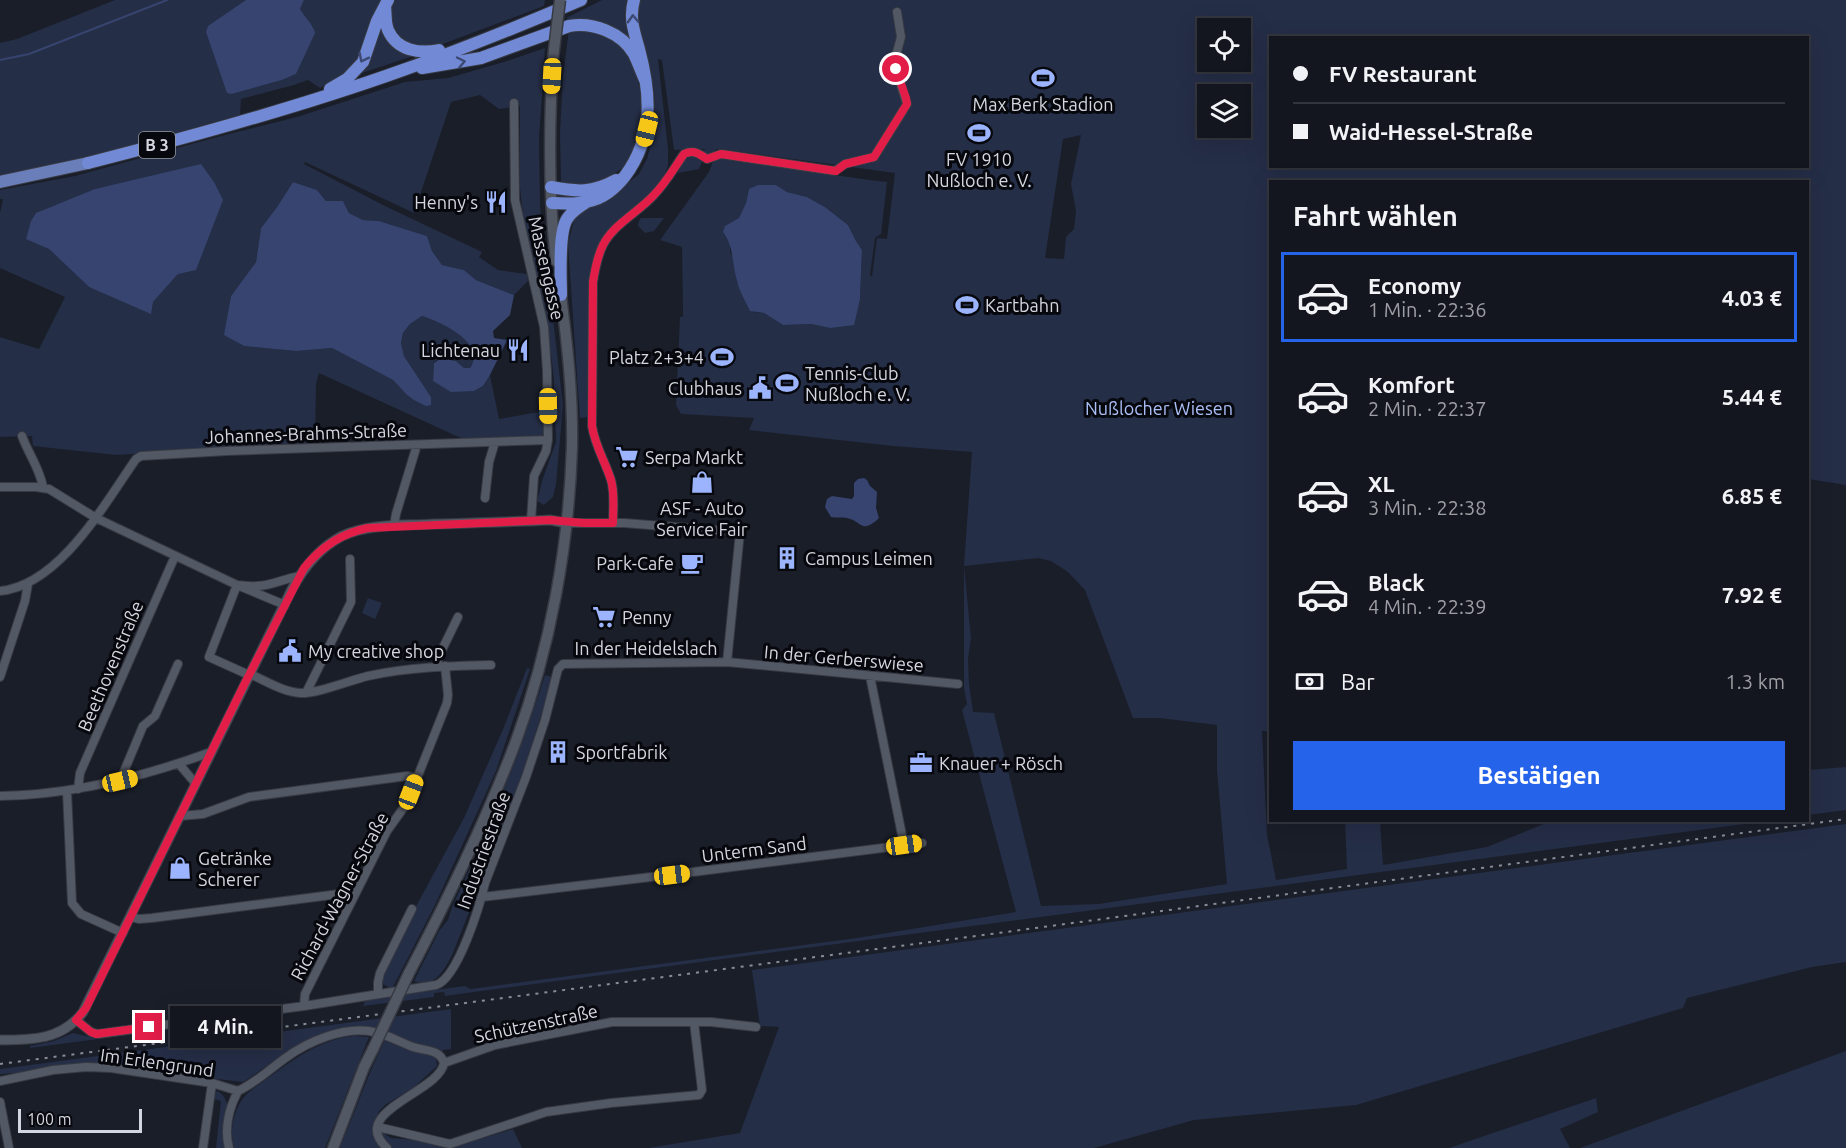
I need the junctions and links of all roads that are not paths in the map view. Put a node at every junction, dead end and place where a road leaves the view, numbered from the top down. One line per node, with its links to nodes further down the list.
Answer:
1 (560, 0): 14 (main road, bridge)
2 (581, 0): 6 (highway, B 3)
3 (634, 0): 8 (highway, one-way to 3)
4 (386, 2): 6 (highway); 9 (highway, one-way to 9)
5 (897, 12): 28 (street)
6 (470, 45): 7 (highway, B 3)
7 (403, 70): 8 (highway, one-way to 8); 9 (highway, B 3)
8 (645, 80): 12 (highway)
9 (314, 100): 11 (highway, B 3)
10 (514, 104): 19 (street, Massengasse)
11 (88, 163): 13 (main road, B 3)
12 (625, 175): 14 (highway); 16 (highway)
13 (0, 182)
14 (551, 188): 15 (main road)
15 (552, 203): 16 (highway); 17 (main road)
16 (585, 203): 17 (highway)
17 (561, 295): 27 (main road)
18 (22, 436): 23 (street)
19 (548, 440): 20 (street, Johannes-Brahms-Straße); 26 (street)
20 (495, 442): 21 (street, Johannes-Brahms-Straße); 24 (street)
21 (417, 445): 25 (street, Johannes-Brahms-Straße); 29 (street)
22 (0, 488): 23 (street)
23 (44, 488): 25 (street)
24 (484, 498)
25 (96, 518): 30 (street); 33 (street)
26 (531, 521): 27 (street); 29 (street)
27 (566, 522): 28 (street); 79 (main road, bridge)
28 (613, 523): 38 (street)
29 (394, 526): 32 (street)
30 (175, 556): 34 (street); 53 (street, Beethovenstraße)
31 (350, 559): 47 (street)
32 (299, 576): 34 (street); 36 (street)
33 (28, 584): 35 (street); 45 (street)
34 (237, 585): 36 (street); 43 (street)
35 (0, 591)
36 (285, 605): 43 (street)
37 (458, 617): 42 (street)
38 (726, 662): 39 (street, In der Heidelslach); 44 (street, In der Gerberswiese)
39 (565, 663): 59 (street, Industriestraße)
40 (178, 664): 51 (street)
41 (491, 665): 42 (street)
42 (441, 666): 47 (street); 50 (street, Richard-Wagner-Straße)
43 (250, 674): 47 (street); 48 (street)
44 (870, 676): 46 (street, In der Gerberswiese); 58 (street)
45 (0, 677)
46 (958, 684)
47 (306, 693)
48 (211, 752): 49 (street); 52 (street)
49 (179, 764): 51 (street); 52 (street)
50 (417, 778): 56 (street); 60 (street, Richard-Wagner-Straße)
51 (120, 781): 53 (street)
52 (196, 784): 56 (street)
53 (78, 789): 54 (street)
54 (68, 791): 55 (street); 63 (street)
55 (0, 796)
56 (180, 816): 62 (street)
57 (922, 843): 58 (street, Unterm Sand)
58 (904, 845): 59 (street, Unterm Sand)
59 (482, 897): 64 (street, Industriestraße)
60 (353, 898): 62 (street); 65 (street, Richard-Wagner-Straße)
61 (412, 909): 64 (street)
62 (130, 917): 63 (street)
63 (123, 933): 66 (street)
64 (378, 994): 65 (street)
65 (304, 1006): 66 (street)
66 (76, 1020): 69 (street)
67 (694, 1022): 68 (street, Schützenstraße); 70 (street, Schützenstraße); 75 (street)
68 (756, 1027)
69 (0, 1040)
70 (444, 1063): 73 (street); 75 (street, Schützenstraße)
71 (0, 1081): 72 (street, Im Erlengrund)
72 (212, 1083): 73 (street, Im Erlengrund); 77 (street)
73 (238, 1091): 78 (street)
74 (0, 1102): 76 (street)
75 (378, 1127): 80 (street)
76 (9, 1148)
77 (203, 1148)
78 (229, 1148)
79 (333, 1148)
80 (387, 1148)

